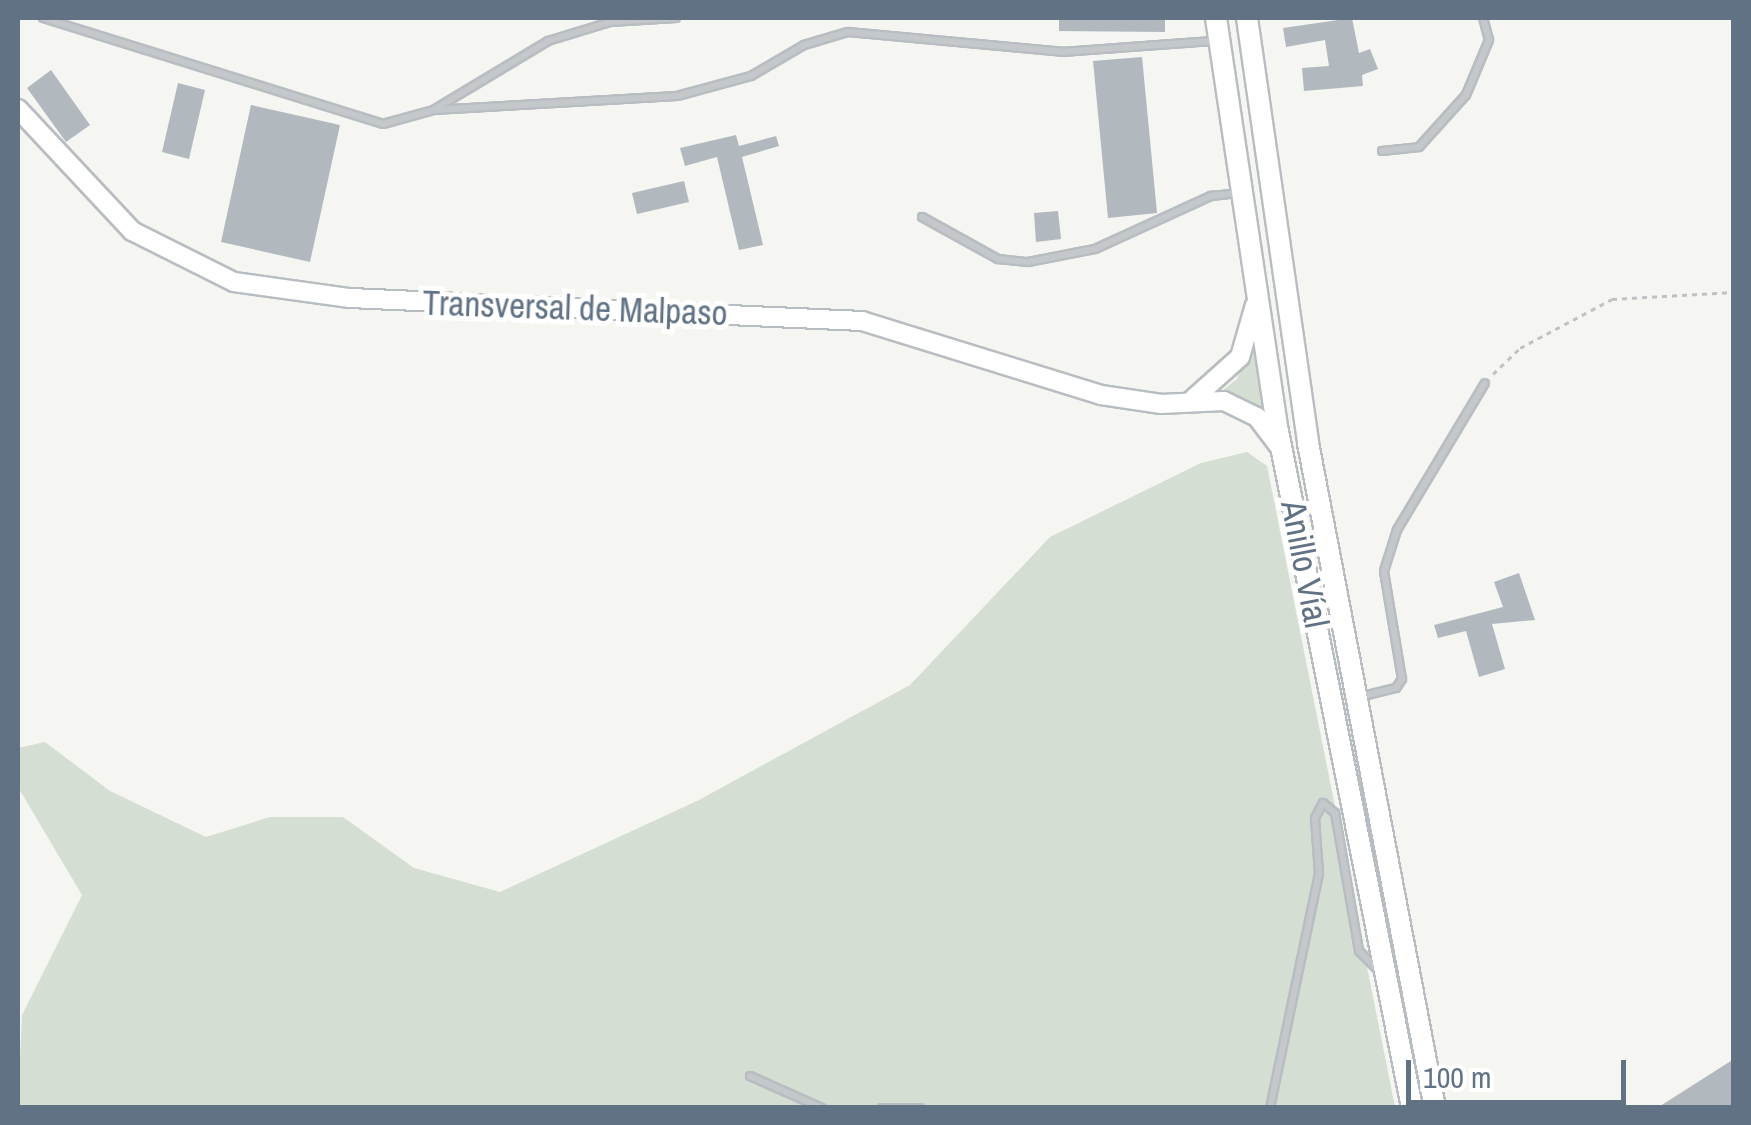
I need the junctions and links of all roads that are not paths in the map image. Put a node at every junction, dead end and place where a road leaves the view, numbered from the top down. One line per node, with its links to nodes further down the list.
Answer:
1 (43, 18): 8 (lane)
2 (676, 18): 8 (lane)
3 (1216, 18): 6 (highway, Anillo Víal)
4 (1247, 18): 16 (highway, Anillo Víal)
5 (1483, 18): 9 (lane)
6 (1219, 42): 8 (lane); 10 (highway, Anillo Víal)
7 (18, 109): 14 (main road, Transversal de Malpaso)
8 (434, 110)
9 (1382, 151)
10 (1242, 193): 11 (lane); 12 (highway, Anillo Víal)
11 (922, 216)
12 (1255, 290): 14 (main road); 15 (highway, Anillo Víal)
13 (1485, 383): 16 (lane)
14 (1188, 402): 15 (main road, Transversal de Malpaso)
15 (1283, 452): 17 (highway, Anillo Víal)
16 (1357, 698): 24 (highway, Anillo Víal)
17 (1385, 977): 22 (lane); 23 (highway, Anillo Víal)
18 (750, 1076): 19 (lane)
19 (822, 1108)
20 (882, 1108): 21 (lane)
21 (920, 1108)
22 (1270, 1108)
23 (1412, 1108)
24 (1435, 1108)

